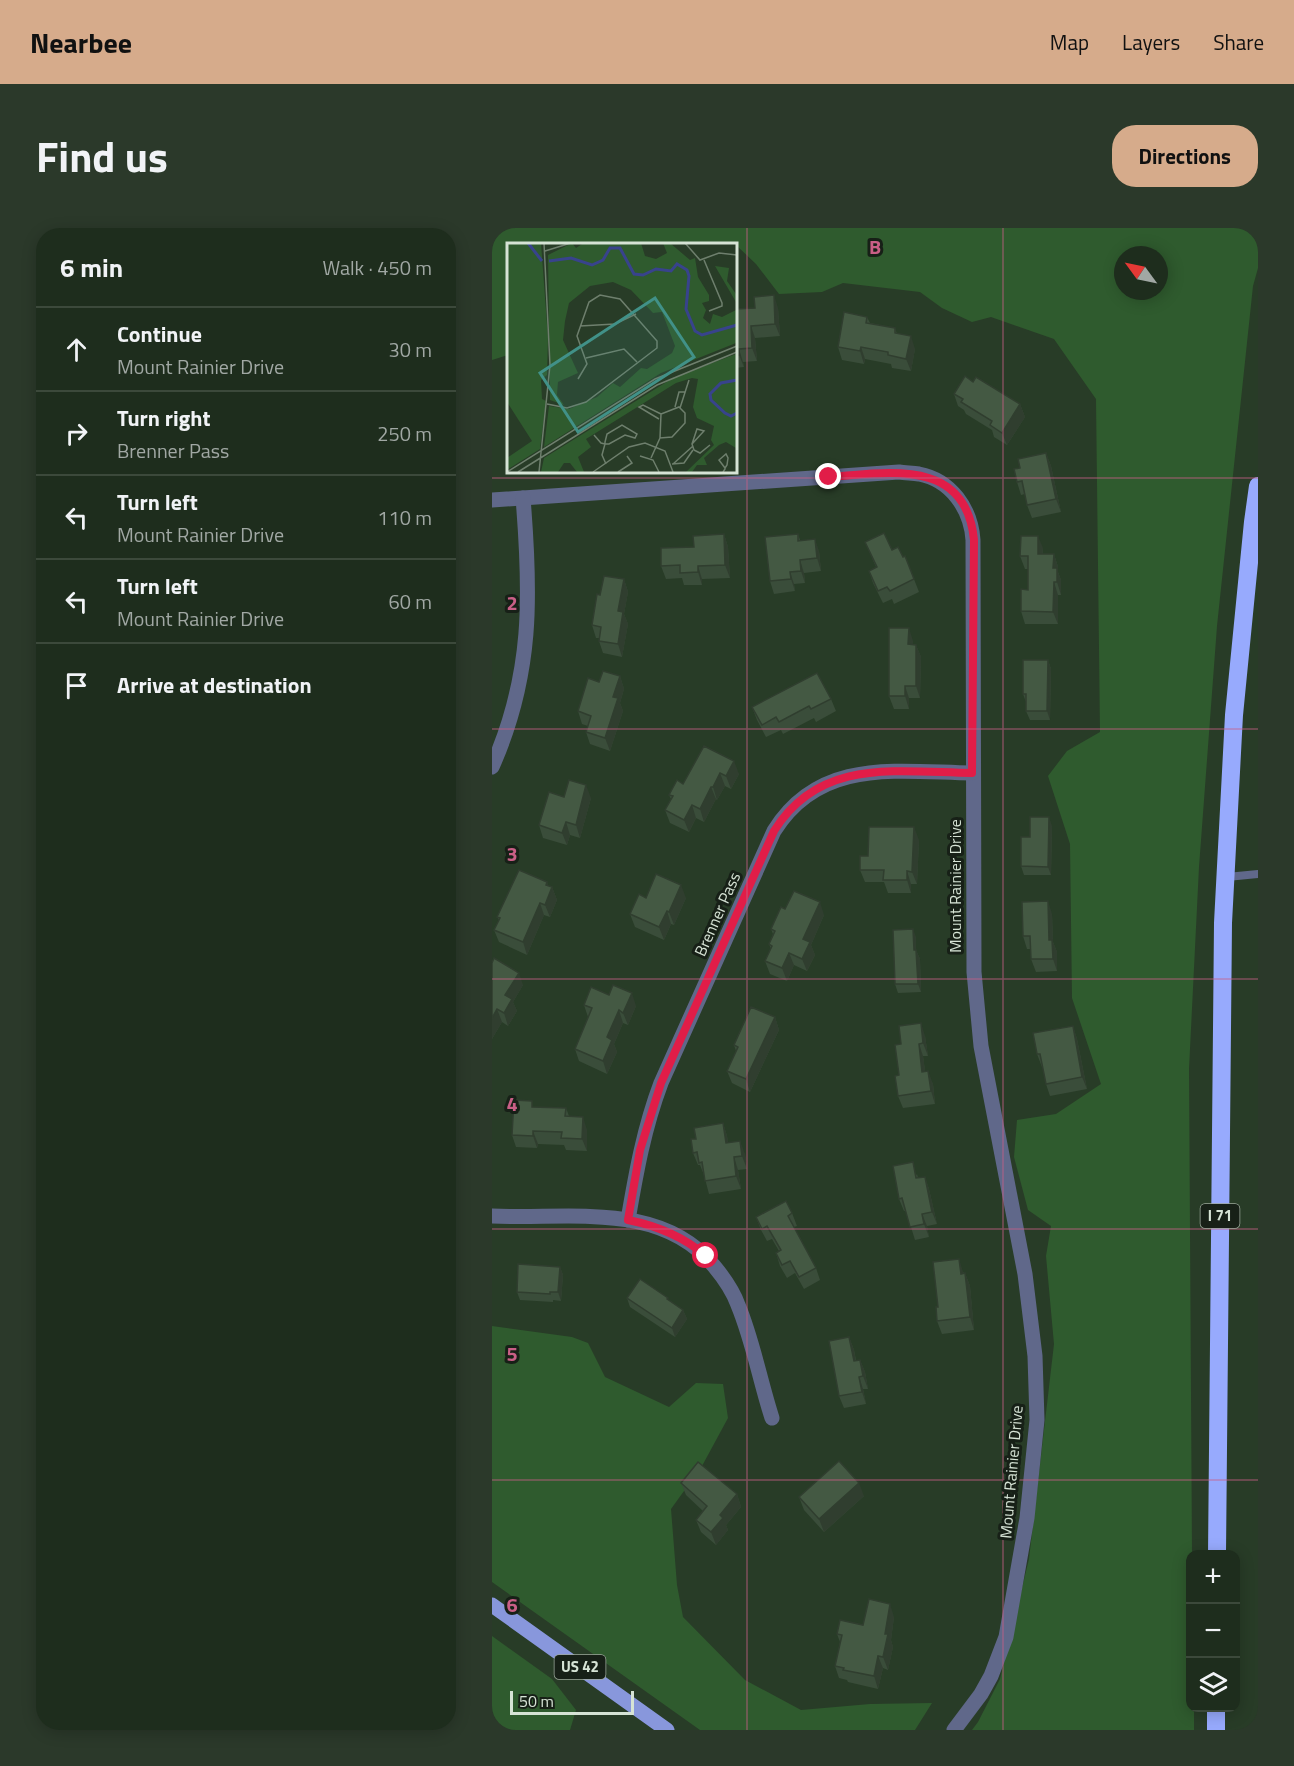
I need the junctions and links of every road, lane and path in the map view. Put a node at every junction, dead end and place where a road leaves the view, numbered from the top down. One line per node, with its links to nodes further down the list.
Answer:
1 (1258, 486): 7 (highway, I 71)
2 (523, 498): 3 (street, Mount Rainier Drive); 4 (street); 5 (street, Mount Rainier Drive)
3 (492, 500)
4 (492, 767)
5 (972, 773): 9 (street, Brenner Pass); 15 (street, Mount Rainier Drive)
6 (1258, 874): 7 (lane)
7 (1225, 877): 11 (highway, I 71)
8 (492, 1216): 9 (street)
9 (628, 1220): 10 (street)
10 (772, 1418)
11 (1217, 1550)
12 (492, 1605): 14 (main road, US 42)
13 (1216, 1712): 16 (highway)
14 (667, 1730)
15 (954, 1730)
16 (1216, 1730)

